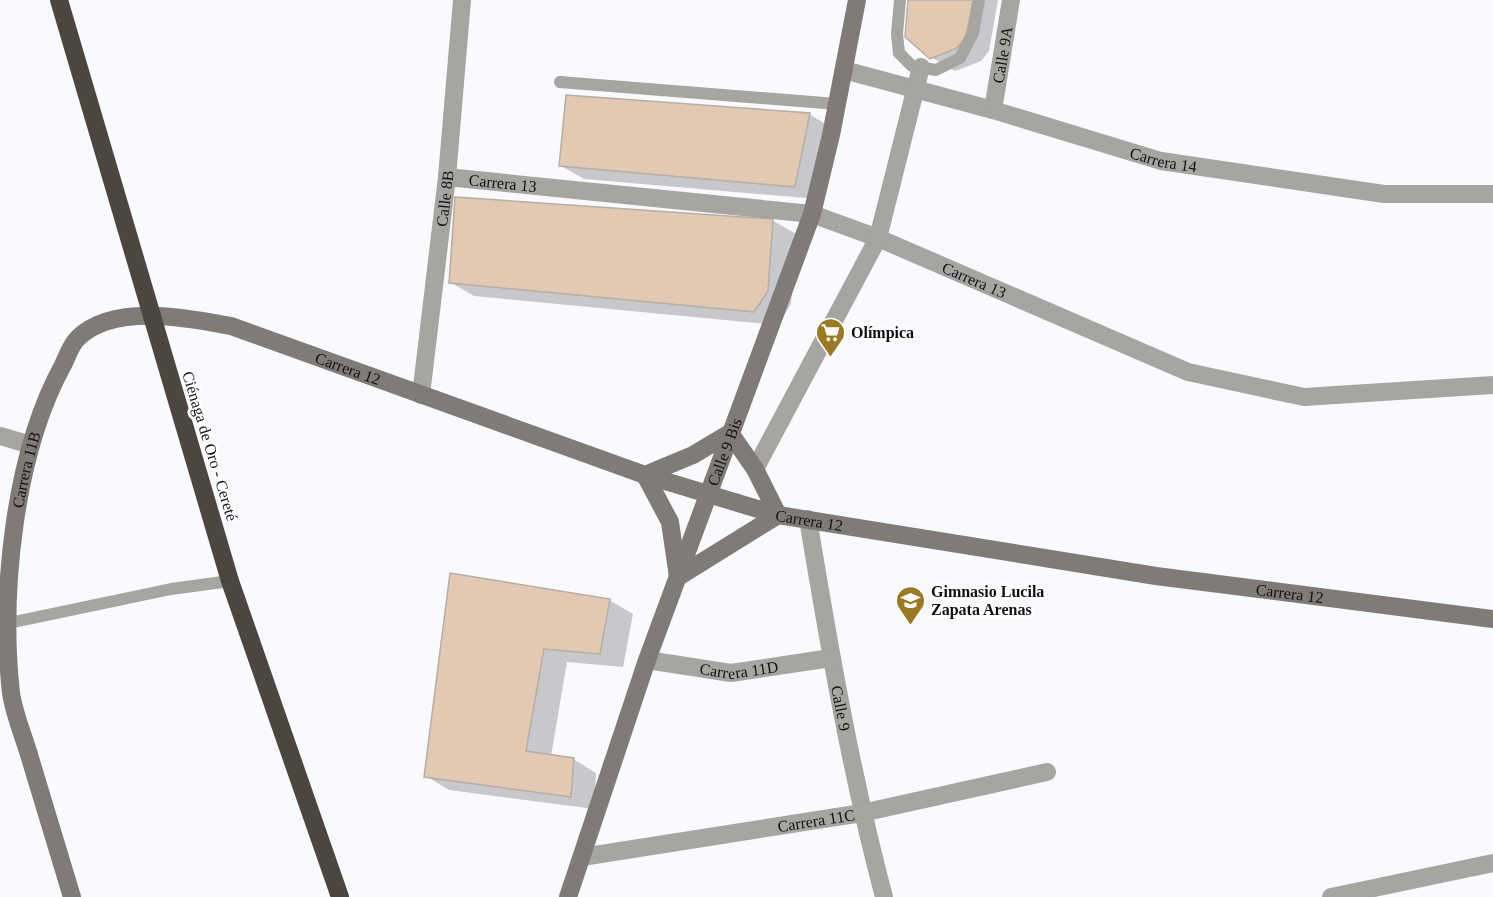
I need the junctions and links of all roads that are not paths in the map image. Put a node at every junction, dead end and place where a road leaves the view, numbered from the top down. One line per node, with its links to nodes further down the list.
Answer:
1 (59, 0): 17 (highway, Ciénaga de Oro - Cereté)
2 (462, 0): 13 (street, Calle 8B)
3 (857, 0): 8 (street, Calle 9 Bis)
4 (900, 0): 7 (lane)
5 (979, 0): 7 (lane)
6 (1011, 0): 12 (street, Calle 9A)
7 (921, 67): 10 (street)
8 (844, 70): 10 (street, Carrera 14); 11 (street, Calle 9 Bis)
9 (560, 82): 11 (lane)
10 (915, 90): 12 (street, Carrera 14); 16 (street)
11 (837, 104): 15 (street, Calle 9 Bis)
12 (993, 110): 14 (street, Carrera 14)
13 (447, 177): 15 (street, Carrera 13); 19 (street, Calle 8B)
14 (1493, 194)
15 (812, 214): 16 (street, Carrera 13); 20 (street, Calle 9 Bis)
16 (878, 238): 18 (street, Carrera 13); 23 (street)
17 (151, 316): 19 (street, Carrera 12); 22 (street, Carrera 11B); 29 (highway, Ciénaga de Oro - Cereté)
18 (1493, 385)
19 (421, 395): 24 (street, Carrera 12)
20 (730, 433): 23 (street); 24 (street); 25 (street, Calle 9 Bis)
21 (0, 436): 22 (street)
22 (31, 444): 31 (street, Carrera 11B)
23 (754, 469): 26 (street)
24 (645, 475): 25 (street, Carrera 12); 28 (street)
25 (708, 495): 26 (street, Carrera 12); 28 (street, Calle 9 Bis)
26 (778, 515): 27 (street, Carrera 12); 28 (street)
27 (808, 519): 30 (street, Carrera 12); 32 (street, Calle 9)
28 (678, 577): 33 (street, Calle 9 Bis)
29 (230, 581): 31 (lane); 40 (highway, Ciénaga de Oro - Cereté)
30 (1493, 619)
31 (9, 623): 34 (street, Carrera 11B)
32 (831, 658): 33 (street, Carrera 11D); 36 (street, Calle 9)
33 (647, 660): 37 (street, Calle 9 Bis)
34 (6, 693): 39 (street, Carrera 11B)
35 (1047, 772): 36 (street, Carrera 11C)
36 (862, 813): 37 (street, Carrera 11C); 42 (street, Calle 9)
37 (582, 856): 41 (street, Calle 9 Bis)
38 (1493, 863): 43 (street)
39 (72, 897)
40 (340, 897)
41 (568, 897)
42 (884, 897)
43 (1331, 897)

